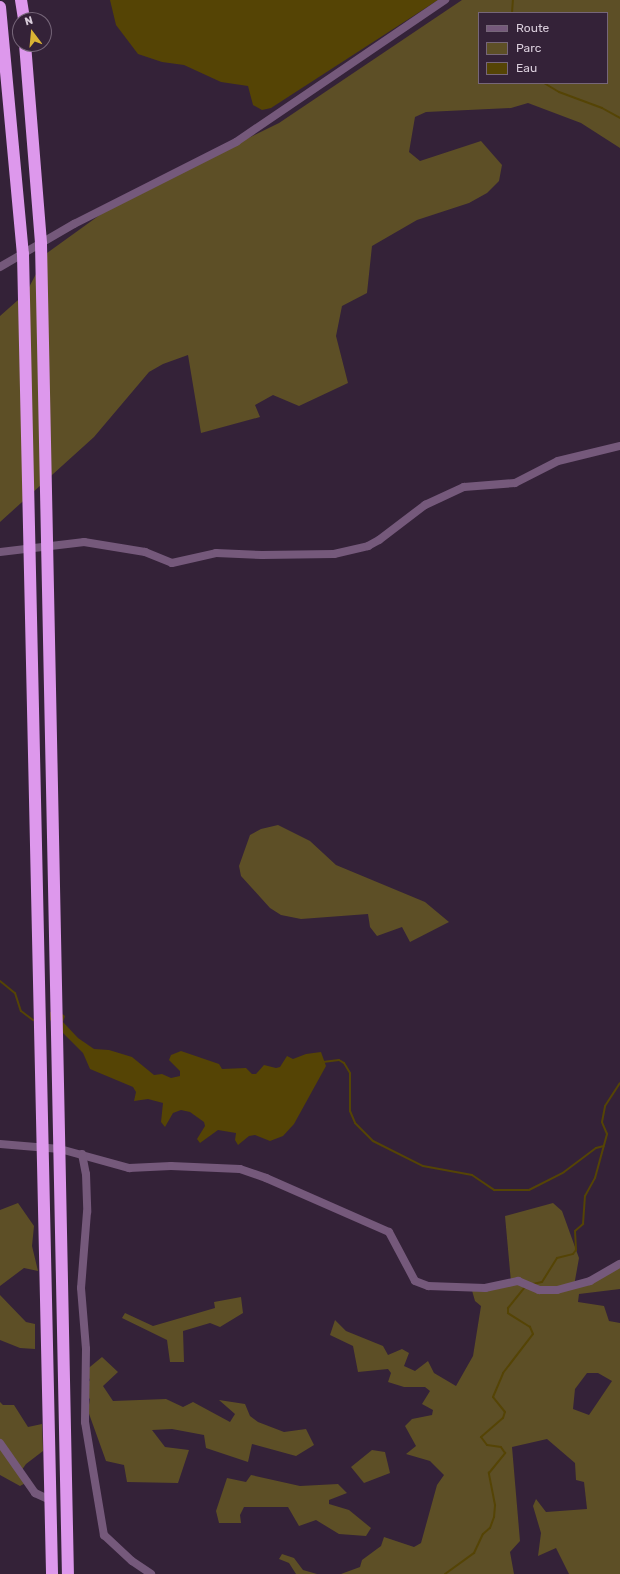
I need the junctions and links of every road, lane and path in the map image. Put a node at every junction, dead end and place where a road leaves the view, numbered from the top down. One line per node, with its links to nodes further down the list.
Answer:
1 (21, 0): 4 (highway)
2 (446, 0): 6 (street)
3 (0, 7): 7 (highway)
4 (23, 12)
5 (27, 52): 6 (highway)
6 (41, 244): 7 (street); 10 (highway)
7 (23, 254): 8 (street); 11 (highway)
8 (0, 267)
9 (620, 446): 10 (street)
10 (46, 546): 11 (street); 15 (highway)
11 (30, 547): 12 (street); 14 (highway)
12 (0, 552)
13 (0, 1144): 14 (street)
14 (42, 1147): 15 (street); 19 (highway)
15 (60, 1149): 16 (street); 21 (highway)
16 (82, 1154): 17 (street); 22 (street)
17 (620, 1264)
18 (0, 1443): 19 (street)
19 (50, 1500): 20 (highway)
20 (52, 1574)
21 (68, 1574)
22 (151, 1574)

